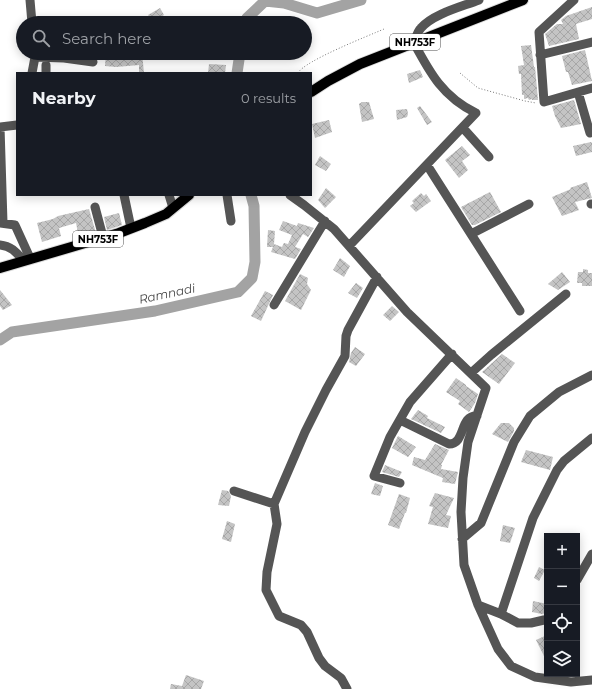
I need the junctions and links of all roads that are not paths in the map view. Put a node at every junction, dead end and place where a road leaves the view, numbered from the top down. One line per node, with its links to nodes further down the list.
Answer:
1 (30, 0): 5 (street)
2 (478, 0): 7 (street)
3 (523, 0): 7 (main road, NH753F)
4 (574, 0): 8 (street)
5 (31, 16)
6 (592, 42): 8 (street)
7 (414, 43): 14 (main road, NH753F); 19 (street)
8 (540, 54): 15 (street)
9 (34, 60): 12 (street)
10 (78, 60): 11 (street)
11 (93, 62)
12 (32, 72)
13 (592, 88): 15 (street)
14 (312, 91)
15 (578, 92): 20 (street)
16 (0, 120): 18 (street)
17 (16, 125): 18 (street)
18 (0, 127): 33 (street)
19 (463, 128): 21 (street); 22 (street)
20 (590, 133)
21 (490, 157)
22 (427, 165): 35 (street); 38 (street)
23 (124, 196): 34 (street)
24 (169, 196): 30 (street)
25 (189, 196): 30 (main road, NH753F)
26 (226, 196): 31 (street)
27 (291, 196): 32 (street)
28 (528, 204): 35 (street)
29 (95, 207): 36 (street)
30 (173, 208): 34 (main road, NH753F)
31 (231, 221)
32 (325, 221): 38 (street); 43 (street)
33 (2, 223): 39 (street)
34 (131, 228): 36 (main road, NH753F)
35 (471, 234): 44 (street)
36 (103, 237): 39 (main road, NH753F)
37 (0, 245): 39 (street)
38 (350, 246): 41 (street)
39 (27, 259): 40 (main road, NH753F)
40 (0, 268)
41 (378, 277): 45 (street); 53 (street)
42 (566, 294): 46 (street)
43 (274, 305)
44 (520, 311)
45 (452, 354): 46 (street); 49 (street)
46 (471, 373): 48 (street)
47 (592, 375): 54 (street)
48 (477, 416): 49 (street); 54 (street)
49 (400, 420): 51 (street)
50 (592, 438): 58 (street)
51 (400, 483)
52 (234, 491): 53 (street)
53 (274, 504): 61 (street)
54 (462, 539): 57 (street)
55 (592, 554): 56 (street)
56 (580, 575)
57 (478, 606): 58 (street); 60 (street)
58 (501, 614): 59 (street)
59 (544, 620)
60 (592, 680)
61 (347, 689)

